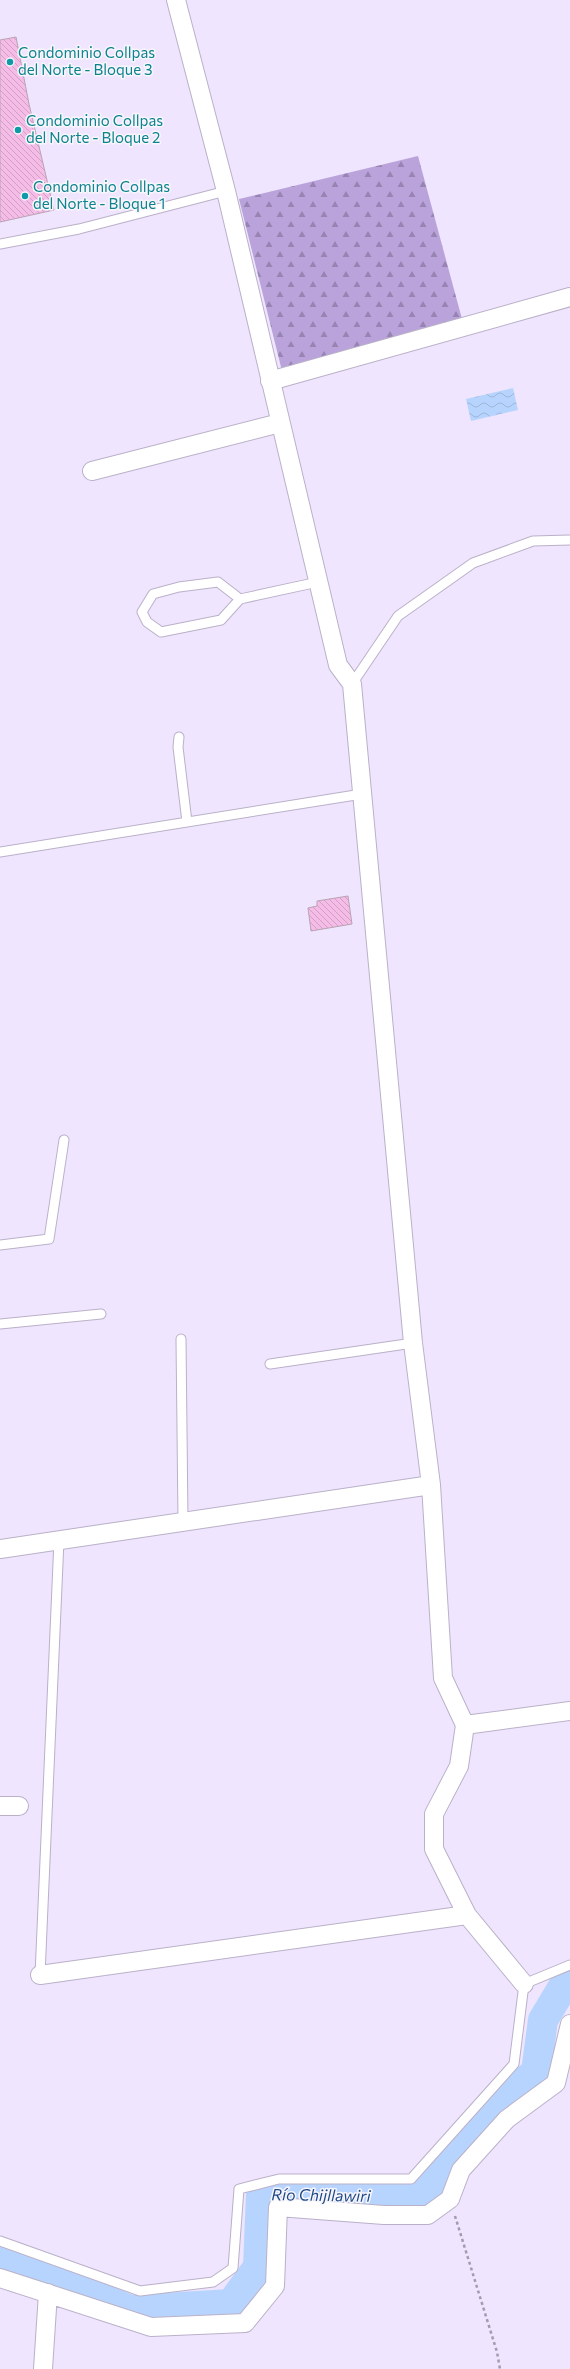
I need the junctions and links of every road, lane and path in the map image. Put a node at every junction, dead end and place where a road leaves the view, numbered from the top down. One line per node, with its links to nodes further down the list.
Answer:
1 (176, 0): 2 (street)
2 (226, 192): 3 (lane); 5 (street)
3 (0, 244)
4 (570, 297): 5 (street)
5 (270, 381): 6 (street)
6 (280, 423): 7 (street); 9 (street)
7 (92, 471)
8 (570, 540): 11 (lane)
9 (318, 582): 10 (lane); 11 (street)
10 (240, 599): 10 (lane)
11 (352, 684): 13 (street)
12 (179, 737): 14 (lane)
13 (362, 794): 14 (lane); 21 (street)
14 (187, 822): 15 (lane)
15 (0, 852)
16 (64, 1140): 17 (lane)
17 (0, 1245)
18 (101, 1314): 19 (lane)
19 (0, 1324)
20 (181, 1339): 24 (lane)
21 (413, 1344): 22 (lane); 23 (street)
22 (270, 1364)
23 (431, 1485): 24 (street); 28 (street)
24 (183, 1521): 25 (street)
25 (59, 1540): 26 (street); 33 (lane)
26 (0, 1548)
27 (570, 1711): 28 (street)
28 (465, 1725): 31 (street)
29 (0, 1806): 30 (street)
30 (19, 1806)
31 (467, 1914): 33 (street); 34 (street)
32 (570, 1965): 34 (lane)
33 (40, 1975)
34 (524, 1984): 37 (lane)
35 (570, 2024): 36 (street)
36 (450, 2199): 39 (street); 41 (path)
37 (0, 2241)
38 (0, 2278): 39 (street)
39 (48, 2293): 40 (street)
40 (43, 2369)
41 (500, 2369)

